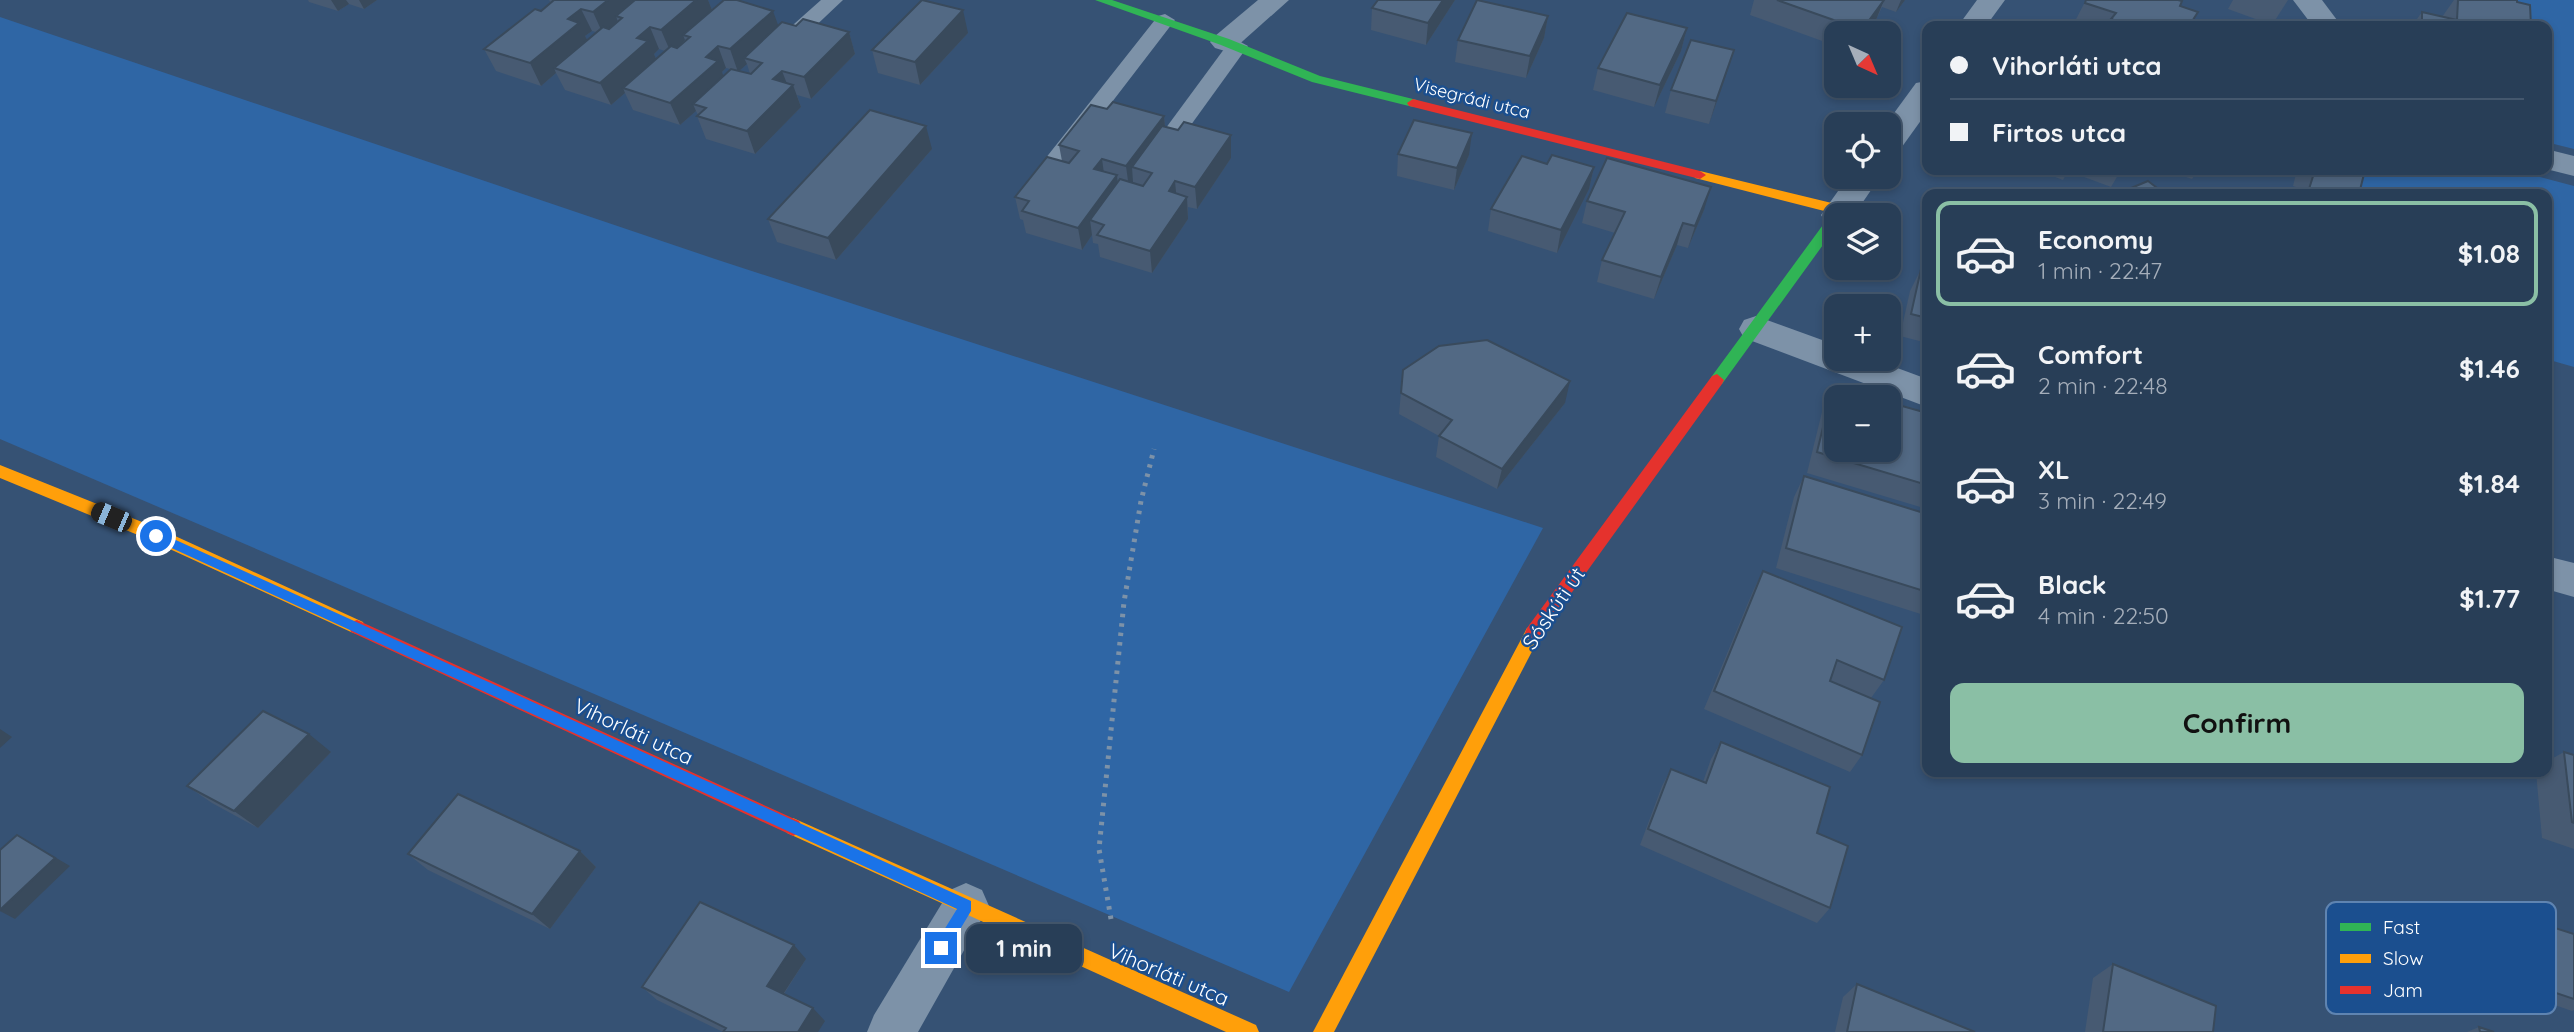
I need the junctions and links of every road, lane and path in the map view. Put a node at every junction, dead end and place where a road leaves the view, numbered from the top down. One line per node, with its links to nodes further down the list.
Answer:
1 (833, 0): 10 (lane)
2 (1101, 0): 6 (street, Visegrádi utca)
3 (1275, 0): 9 (street)
4 (1991, 0): 7 (street)
5 (2307, 0): 8 (street)
6 (1165, 20): 9 (street, Visegrádi utca); 16 (lane)
7 (1976, 21)
8 (2323, 21)
9 (1231, 44): 15 (lane); 17 (street, Visegrádi utca)
10 (772, 55)
11 (1922, 97): 12 (street)
12 (1901, 126)
13 (2552, 160): 14 (street)
14 (2574, 166)
15 (1142, 177)
16 (1038, 183)
17 (1824, 210)
18 (1824, 234): 19 (street, Sóskúti út)
19 (1756, 329): 20 (street); 29 (street, Sóskúti út)
20 (1922, 391)
21 (1154, 449): 26 (path)
22 (0, 471): 25 (street, Vihorláti utca)
23 (2552, 574): 24 (street)
24 (2574, 580)
25 (966, 906): 26 (street, Vihorláti utca); 27 (street)
26 (1121, 977): 28 (street, Vihorláti utca)
27 (891, 1032)
28 (1249, 1032)
29 (1323, 1032)

